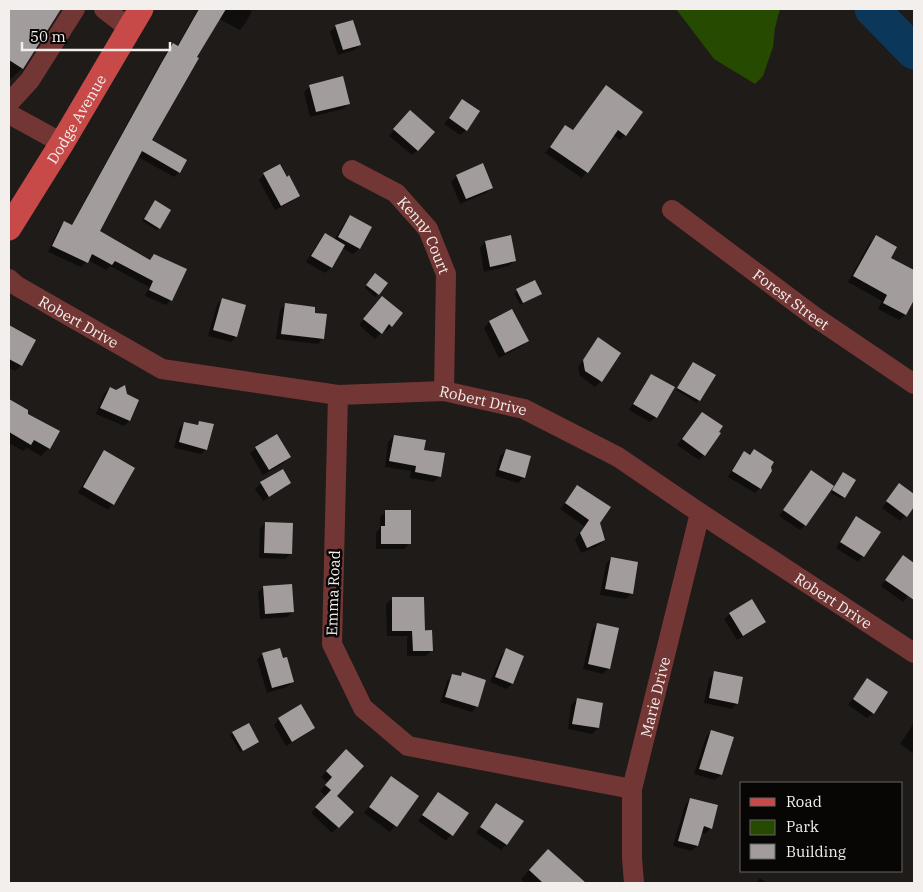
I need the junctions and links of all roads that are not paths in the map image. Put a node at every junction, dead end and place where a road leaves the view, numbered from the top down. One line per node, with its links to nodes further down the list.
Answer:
1 (75, 9): 4 (street)
2 (104, 9): 3 (street)
3 (135, 19): 6 (main road, Dodge Avenue)
4 (9, 103)
5 (9, 114): 6 (street)
6 (62, 143): 9 (main road, Dodge Avenue)
7 (352, 170): 12 (street, Kenny Court)
8 (672, 210): 11 (street, Forest Street)
9 (9, 228)
10 (9, 279): 13 (street, Robert Drive)
11 (914, 384)
12 (444, 391): 13 (street, Robert Drive); 14 (street, Robert Drive)
13 (338, 395): 16 (street, Emma Road)
14 (700, 513): 15 (street, Robert Drive); 16 (street, Marie Drive)
15 (914, 653)
16 (632, 789): 17 (street, Marie Drive)
17 (634, 883)

